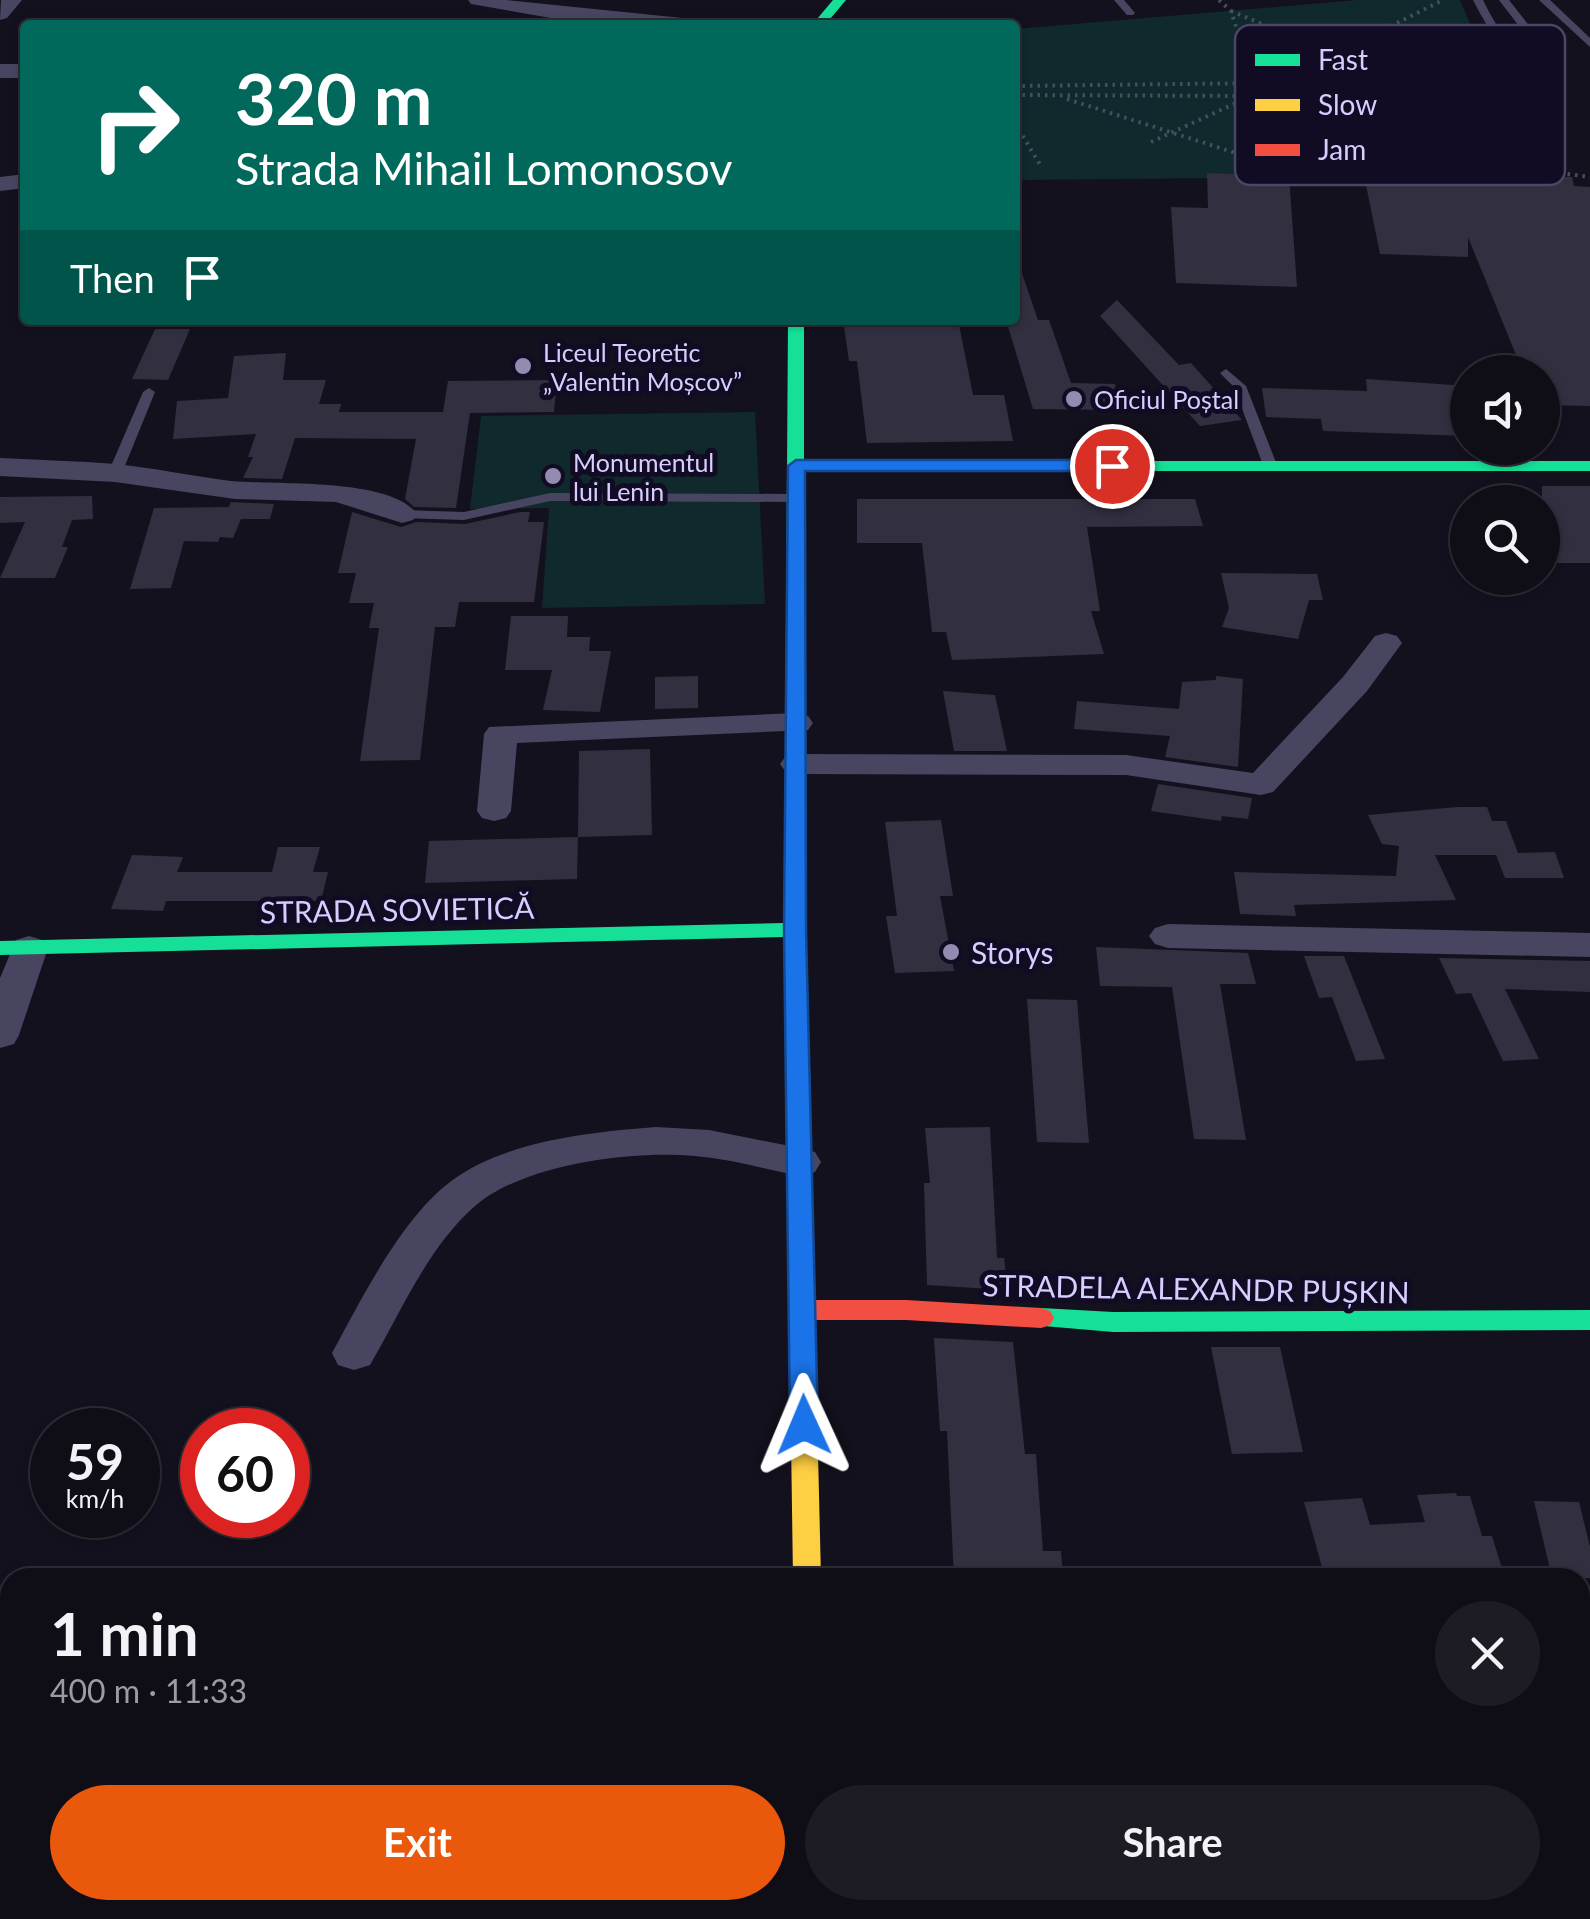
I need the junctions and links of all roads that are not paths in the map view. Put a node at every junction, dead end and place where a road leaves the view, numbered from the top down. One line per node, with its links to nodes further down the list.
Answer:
1 (12, 0): 9 (street)
2 (840, 0): 11 (street)
3 (1119, 0): 8 (lane)
4 (1478, 0): 12 (lane)
5 (1504, 0): 13 (lane)
6 (1544, 0): 14 (lane)
7 (488, 10): 10 (street)
8 (1130, 13)
9 (0, 14)
10 (633, 20)
11 (822, 20)
12 (1496, 25)
13 (1523, 25)
14 (1590, 44)
15 (796, 325): 18 (street)
16 (1226, 373): 19 (lane)
17 (149, 392): 22 (lane)
18 (796, 466): 19 (street); 23 (street)
19 (1270, 466): 20 (street)
20 (1590, 466)
21 (0, 467): 22 (street)
22 (115, 472): 24 (street)
23 (794, 498): 24 (lane); 26 (street)
24 (402, 514)
25 (1386, 643): 27 (street)
26 (796, 723): 27 (street); 28 (street)
27 (796, 764): 29 (street)
28 (494, 811)
29 (795, 930): 32 (street, STRADA SOVIETICĂ); 34 (street)
30 (1168, 936): 31 (street)
31 (1590, 945)
32 (15, 948): 33 (street)
33 (0, 1035)
34 (800, 1162): 35 (street); 37 (street)
35 (801, 1310): 36 (street, STRADELA ALEXANDR PUȘKIN); 38 (street)
36 (1590, 1320)
37 (354, 1353)
38 (807, 1568)

